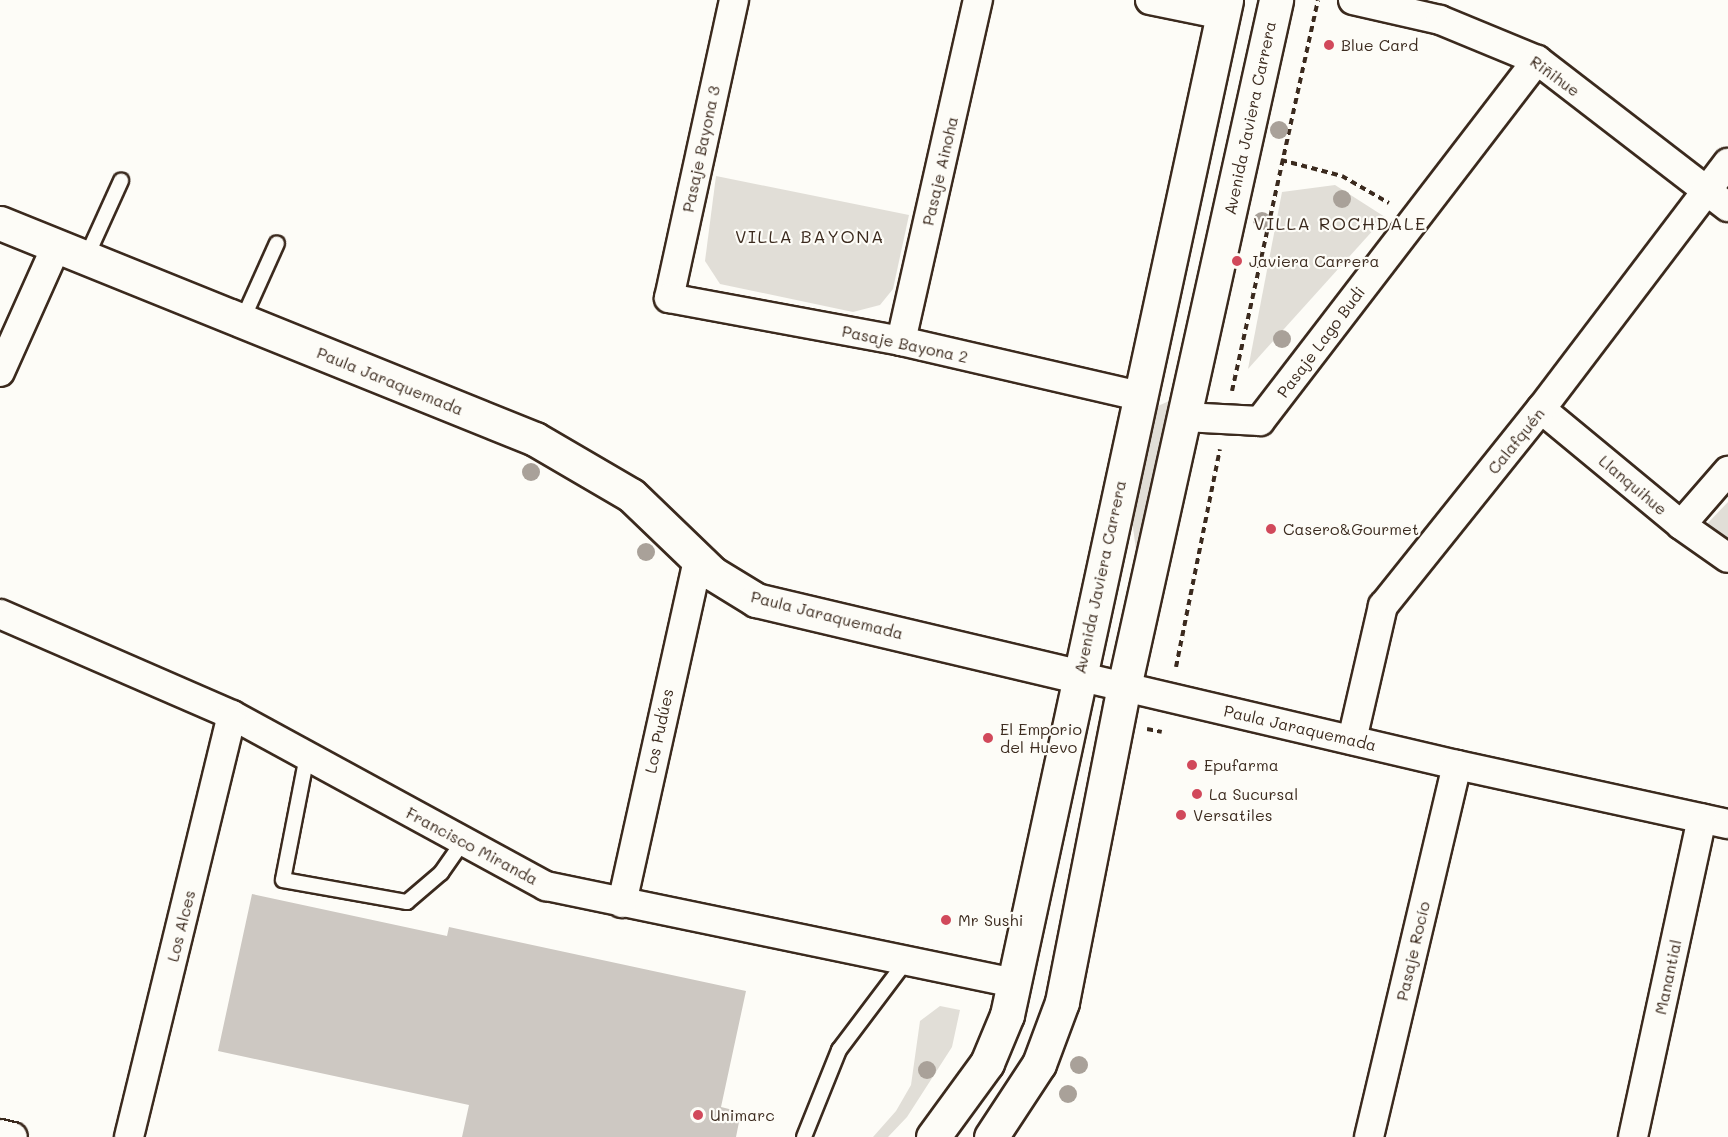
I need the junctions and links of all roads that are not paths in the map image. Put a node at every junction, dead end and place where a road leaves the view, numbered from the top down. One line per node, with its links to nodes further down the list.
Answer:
1 (734, 0): 15 (street, Pasaje Bayona 3)
2 (978, 0): 17 (street, Pasaje Ainoha)
3 (1150, 0): 6 (street)
4 (1276, 0): 8 (main road, Avenida Javiera Carrera)
5 (1353, 0): 7 (street, Riñihue)
6 (1225, 8): 8 (main road); 20 (main road, Avenida Javiera Carrera)
7 (1537, 60): 11 (street, Riñihue); 22 (street, Pasaje Lago Budi)
8 (1260, 61): 18 (main road, Avenida Javiera Carrera)
9 (1728, 163): 11 (street, Calafquén)
10 (121, 181): 14 (lane)
11 (1717, 199): 21 (street, Calafquén)
12 (0, 223): 14 (main road, Paula Jaraquemada)
13 (277, 243): 16 (lane)
14 (71, 253): 16 (main road, Paula Jaraquemada); 19 (street)
15 (669, 298): 17 (street, Pasaje Bayona 2)
16 (242, 321): 26 (main road, Paula Jaraquemada)
17 (901, 341): 20 (street, Pasaje Bayona 2)
18 (1197, 361): 20 (main road); 22 (main road, Avenida Javiera Carrera)
19 (0, 372)
20 (1140, 396): 28 (main road, Avenida Javiera Carrera)
21 (1541, 409): 24 (street, Llanquihue); 31 (street, Calafquén)
22 (1184, 417): 29 (main road, Avenida Javiera Carrera)
23 (1728, 471): 24 (street)
24 (1681, 525): 25 (street, Llanquihue)
25 (1728, 558)
26 (698, 560): 28 (main road, Paula Jaraquemada); 36 (street, Los Pudúes)
27 (0, 614): 30 (street, Francisco Miranda)
28 (1078, 676): 29 (street, Paula Jaraquemada); 39 (main road, Avenida Javiera Carrera)
29 (1124, 687): 31 (street, Paula Jaraquemada); 38 (main road, Avenida Javiera Carrera)
30 (232, 716): 32 (street, Francisco Miranda); 42 (street, Los Alces)
31 (1352, 740): 33 (street, Paula Jaraquemada)
32 (307, 756): 35 (street, Francisco Miranda); 35 (lane)
33 (1457, 765): 34 (street, Paula Jaraquemada); 46 (street, Pasaje Rocío)
34 (1715, 821): 47 (street, Manantial)
35 (463, 841): 36 (street, Francisco Miranda)
36 (622, 903): 37 (street, Francisco Miranda)
37 (906, 961): 39 (street, Francisco Miranda); 43 (lane)
38 (1069, 970): 39 (main road); 45 (main road, Avenida Javiera Carrera)
39 (1015, 983): 44 (main road, Avenida Javiera Carrera)
40 (0, 1134): 41 (street)
41 (13, 1137)
42 (129, 1137)
43 (804, 1137)
44 (933, 1137)
45 (991, 1137)
46 (1369, 1137)
47 (1634, 1137)

